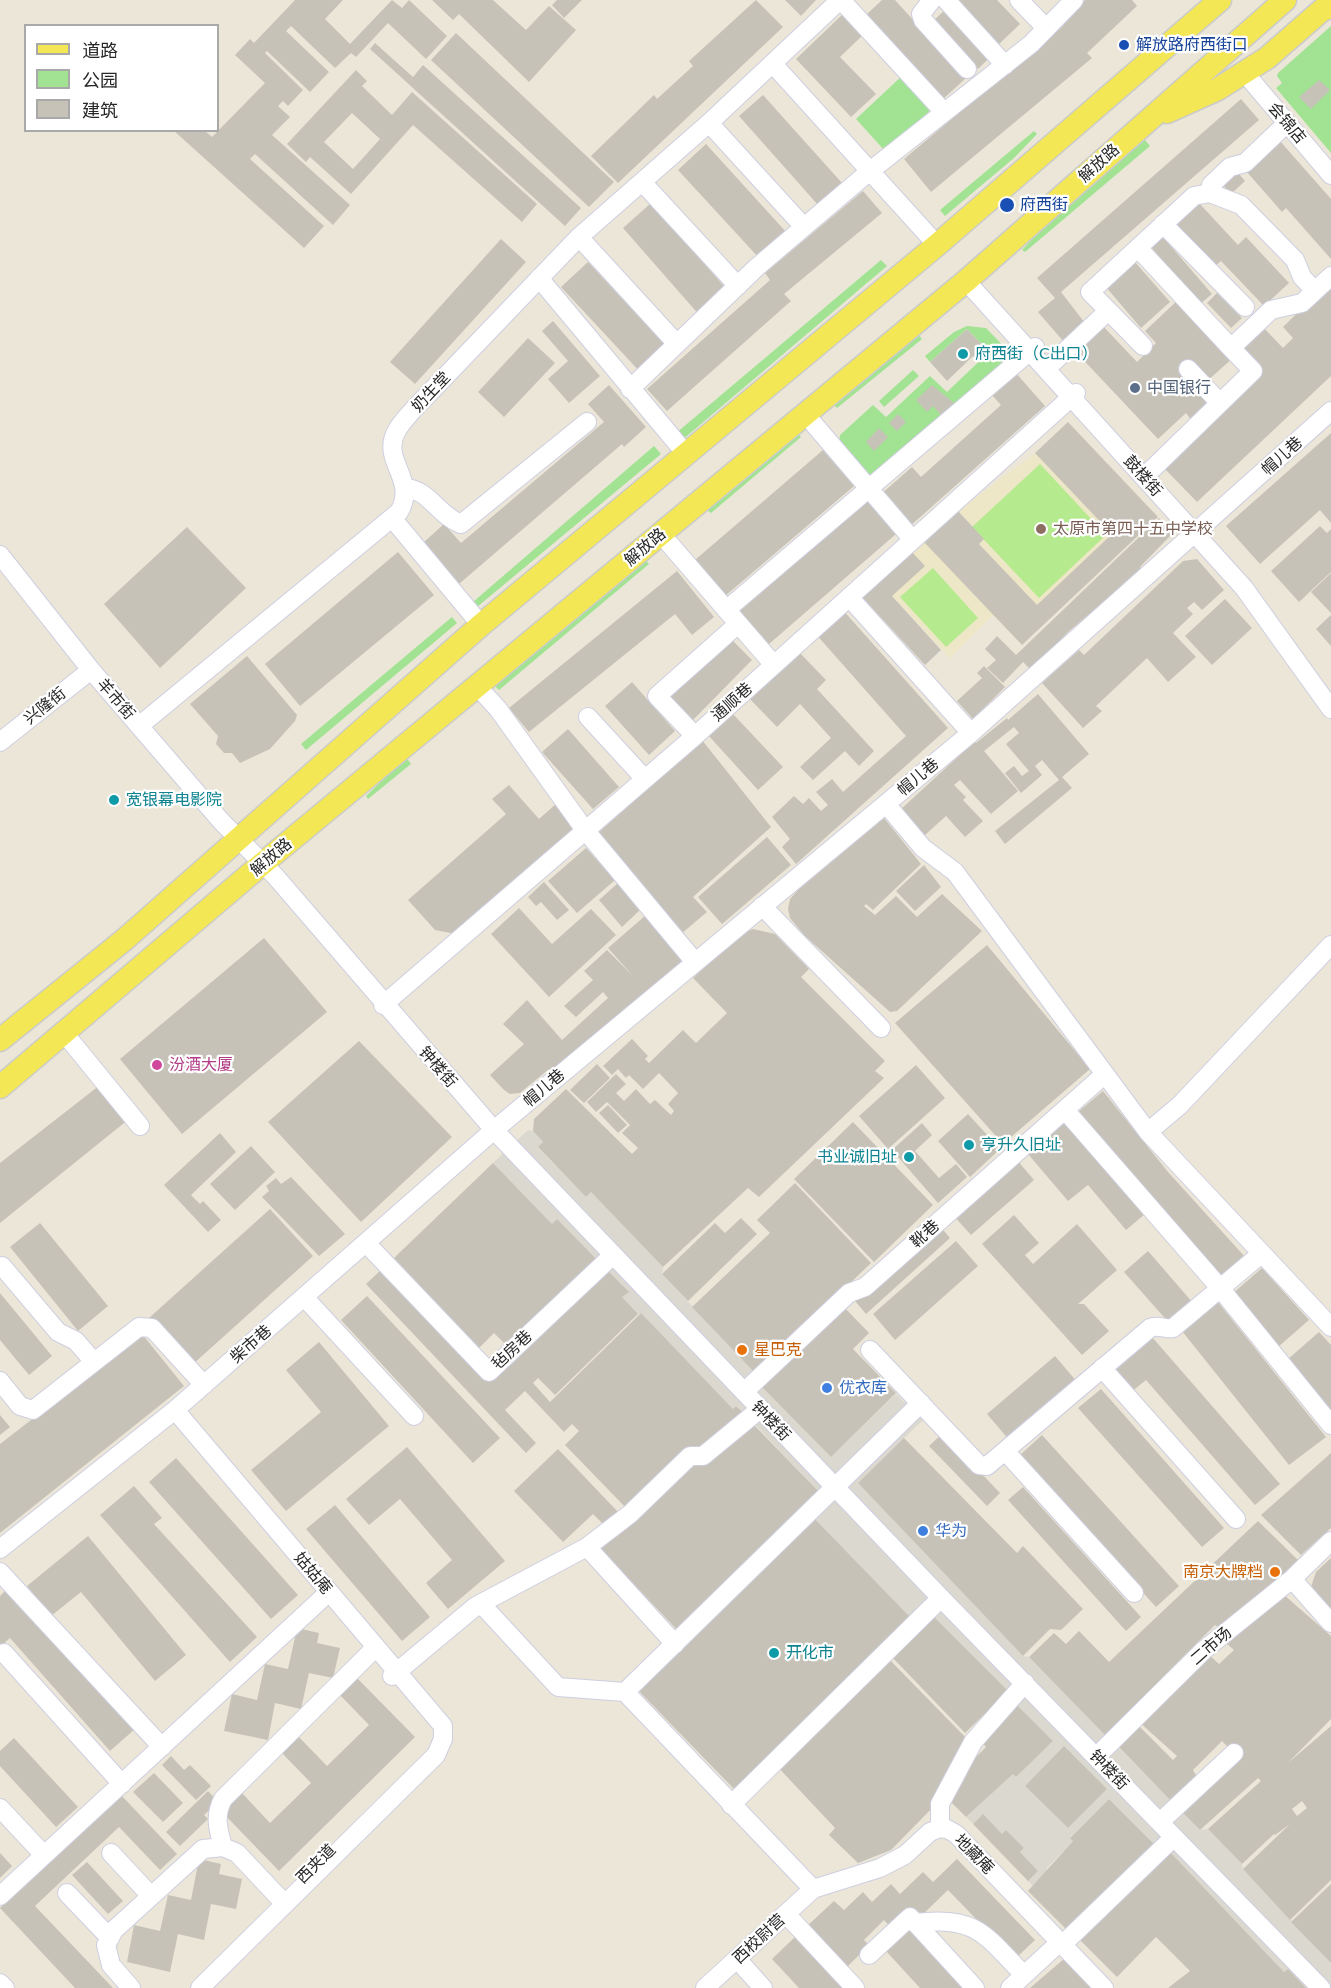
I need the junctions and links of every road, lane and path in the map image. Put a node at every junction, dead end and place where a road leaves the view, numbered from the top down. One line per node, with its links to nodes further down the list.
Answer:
1 (841, 0): 10 (street, 奶生堂); 14 (street)
2 (932, 0): 12 (street)
3 (946, 0): 11 (street)
4 (1018, 0): 9 (street)
5 (1074, 0): 9 (street)
6 (1220, 0): 25 (main road)
7 (1285, 0): 15 (main road, 解放路)
8 (1331, 7): 13 (main road)
9 (1045, 27): 11 (street)
10 (773, 64): 16 (street, 奶生堂); 18 (street)
11 (1005, 64): 14 (street)
12 (967, 69)
13 (1244, 72): 15 (main road); 17 (street, 会锦店)
14 (944, 112): 18 (street)
15 (1146, 121): 29 (main road, 解放路)
16 (709, 123): 20 (street, 奶生堂); 23 (street)
17 (1287, 123): 19 (street, 会锦店); 21 (street)
18 (870, 171): 23 (street); 25 (street)
19 (1331, 175)
20 (643, 183): 24 (street, 奶生堂); 30 (street)
21 (1210, 193): 22 (street); 31 (street)
22 (1163, 224): 26 (street); 32 (street)
23 (804, 227): 30 (street)
24 (579, 237): 28 (street, 奶生堂); 34 (street)
25 (937, 244): 46 (main road)
26 (1138, 248): 33 (street); 36 (street)
27 (1331, 276): 31 (street)
28 (539, 278): 40 (street); 48 (street, 奶生堂)
29 (969, 279): 37 (street, 鼓楼街); 44 (main road, 解放路)
30 (738, 285): 34 (street)
31 (1315, 291): 36 (street)
32 (1245, 307)
33 (1108, 311): 35 (street); 38 (street)
34 (677, 344): 40 (street)
35 (1143, 346)
36 (1231, 348): 42 (street)
37 (1033, 349): 38 (street, 鼓楼街); 49 (street)
38 (1048, 367): 41 (street, 鼓楼街)
39 (1188, 369): 42 (street)
40 (630, 390): 46 (street)
41 (1074, 395): 47 (street, 鼓楼街); 53 (street, 通顺巷)
42 (1220, 403): 47 (street)
43 (1331, 411): 51 (street, 帽儿巷)
44 (806, 415): 49 (street); 52 (main road, 解放路)
45 (587, 422): 48 (street)
46 (686, 454): 57 (main road)
47 (1146, 475): 51 (street, 鼓楼街)
48 (406, 488): 50 (street)
49 (870, 490): 53 (street); 56 (street)
50 (392, 518): 57 (street); 64 (street)
51 (1199, 532): 61 (street, 鼓楼街); 62 (street, 鼓楼街); 65 (street, 帽儿巷)
52 (661, 534): 56 (street); 60 (main road, 解放路)
53 (913, 540): 55 (street, 通顺巷)
54 (0, 555): 59 (street, 羊市街)
55 (849, 597): 58 (street, 通顺巷); 65 (street)
56 (732, 617): 58 (street); 66 (street)
57 (481, 625): 71 (main road)
58 (774, 665): 66 (street, 通顺巷)
59 (91, 670): 64 (street, 羊市街); 67 (street, 兴隆街)
60 (477, 686): 70 (street); 72 (main road, 解放路)
61 (1331, 690)
62 (1331, 709)
63 (588, 717): 68 (street)
64 (140, 726): 71 (street, 羊市街)
65 (971, 733): 69 (street, 帽儿巷)
66 (695, 736): 68 (street, 通顺巷)
67 (0, 742)
68 (644, 778): 70 (street, 通顺巷)
69 (886, 804): 73 (street, 帽儿巷); 81 (street)
70 (585, 830): 76 (street); 77 (street, 通顺巷)
71 (238, 838): 72 (street, 钟楼街); 80 (main road)
72 (262, 864): 77 (street, 钟楼街); 79 (main road, 解放路)
73 (762, 906): 76 (street, 帽儿巷); 78 (street)
74 (1331, 945): 86 (street)
75 (1331, 959): 86 (street)
76 (695, 962): 85 (street, 帽儿巷)
77 (383, 1005): 85 (street, 钟楼街)
78 (881, 1028)
79 (64, 1034): 82 (main road, 解放路); 84 (street)
80 (0, 1040)
81 (1105, 1074): 83 (street, 靴巷); 86 (street)
82 (0, 1087)
83 (1065, 1110): 91 (street); 99 (street, 靴巷)
84 (140, 1126)
85 (494, 1130): 87 (street, 柴市巷); 89 (street, 钟楼街)
86 (1151, 1135): 88 (street)
87 (366, 1243): 89 (street, 毡房巷); 92 (street, 柴市巷)
88 (1261, 1254): 91 (street); 93 (street)
89 (613, 1255): 99 (street, 钟楼街)
90 (2, 1266): 95 (street)
91 (1220, 1288): 96 (street); 104 (street)
92 (304, 1297): 98 (street, 柴市巷); 103 (street)
93 (1331, 1326)
94 (870, 1350): 100 (street)
95 (94, 1362): 97 (street); 98 (street)
96 (1102, 1368): 105 (street); 107 (street)
97 (0, 1381)
98 (204, 1385): 102 (street, 柴市巷)
99 (744, 1392): 101 (street, 钟楼街)
100 (921, 1403): 105 (street); 106 (street)
101 (760, 1409): 106 (street, 钟楼街); 109 (street)
102 (173, 1412): 110 (street, 柴市巷); 114 (street, 姑姑庵)
103 (414, 1416)
104 (1331, 1425)
105 (1005, 1451): 113 (street)
106 (836, 1488): 115 (street, 钟楼街); 118 (street)
107 (1236, 1520)
108 (1331, 1541): 112 (street, 二市场)
109 (587, 1547): 116 (street); 118 (street)
110 (0, 1549)
111 (0, 1572): 125 (street)
112 (1292, 1579): 117 (street); 127 (street, 二市场)
113 (1134, 1593)
114 (327, 1594): 119 (street, 姑姑庵); 125 (street)
115 (941, 1598): 122 (street, 钟楼街); 129 (street)
116 (476, 1606): 121 (street); 123 (street)
117 (1331, 1623)
118 (675, 1644): 123 (street)
119 (374, 1649): 121 (street, 姑姑庵); 134 (street)
120 (4, 1653): 128 (street)
121 (394, 1674): 124 (street, 姑姑庵)
122 (1024, 1683): 127 (street, 钟楼街); 132 (street)
123 (625, 1692): 129 (street)
124 (440, 1737): 141 (street, 西夹道)
125 (162, 1747): 128 (street)
126 (1234, 1753): 131 (street)
127 (1096, 1757): 131 (street, 钟楼街)
128 (122, 1784): 136 (street)
129 (731, 1805): 137 (street)
130 (0, 1808): 136 (street)
131 (1160, 1822): 133 (street, 钟楼街)
132 (940, 1828): 137 (street, 地藏庵); 145 (street, 地藏庵)
133 (1174, 1836): 145 (street); 160 (street, 钟楼街)
134 (223, 1847): 140 (street); 141 (street)
135 (111, 1853): 140 (street)
136 (44, 1855): 139 (street)
137 (813, 1889): 142 (street, 西校尉营)
138 (67, 1893): 144 (street)
139 (0, 1896)
140 (151, 1896): 144 (street)
141 (283, 1901): 152 (street, 西夹道); 153 (street, 西夹道)
142 (786, 1914): 147 (street, 西校尉营); 156 (street)
143 (915, 1923): 146 (street); 148 (street); 157 (street)
144 (110, 1938): 151 (street)
145 (1061, 1943): 148 (street); 159 (street, 地藏庵)
146 (869, 1955)
147 (737, 1959): 154 (street, 西校尉营); 155 (street)
148 (1024, 1975): 158 (street)
149 (0, 1983): 150 (street)
150 (5, 1988)
151 (131, 1988)
152 (190, 1988)
153 (200, 1988)
154 (705, 1988)
155 (763, 1988)
156 (855, 1988)
157 (975, 1988)
158 (1010, 1988)
159 (1104, 1988)
160 (1321, 1988)

